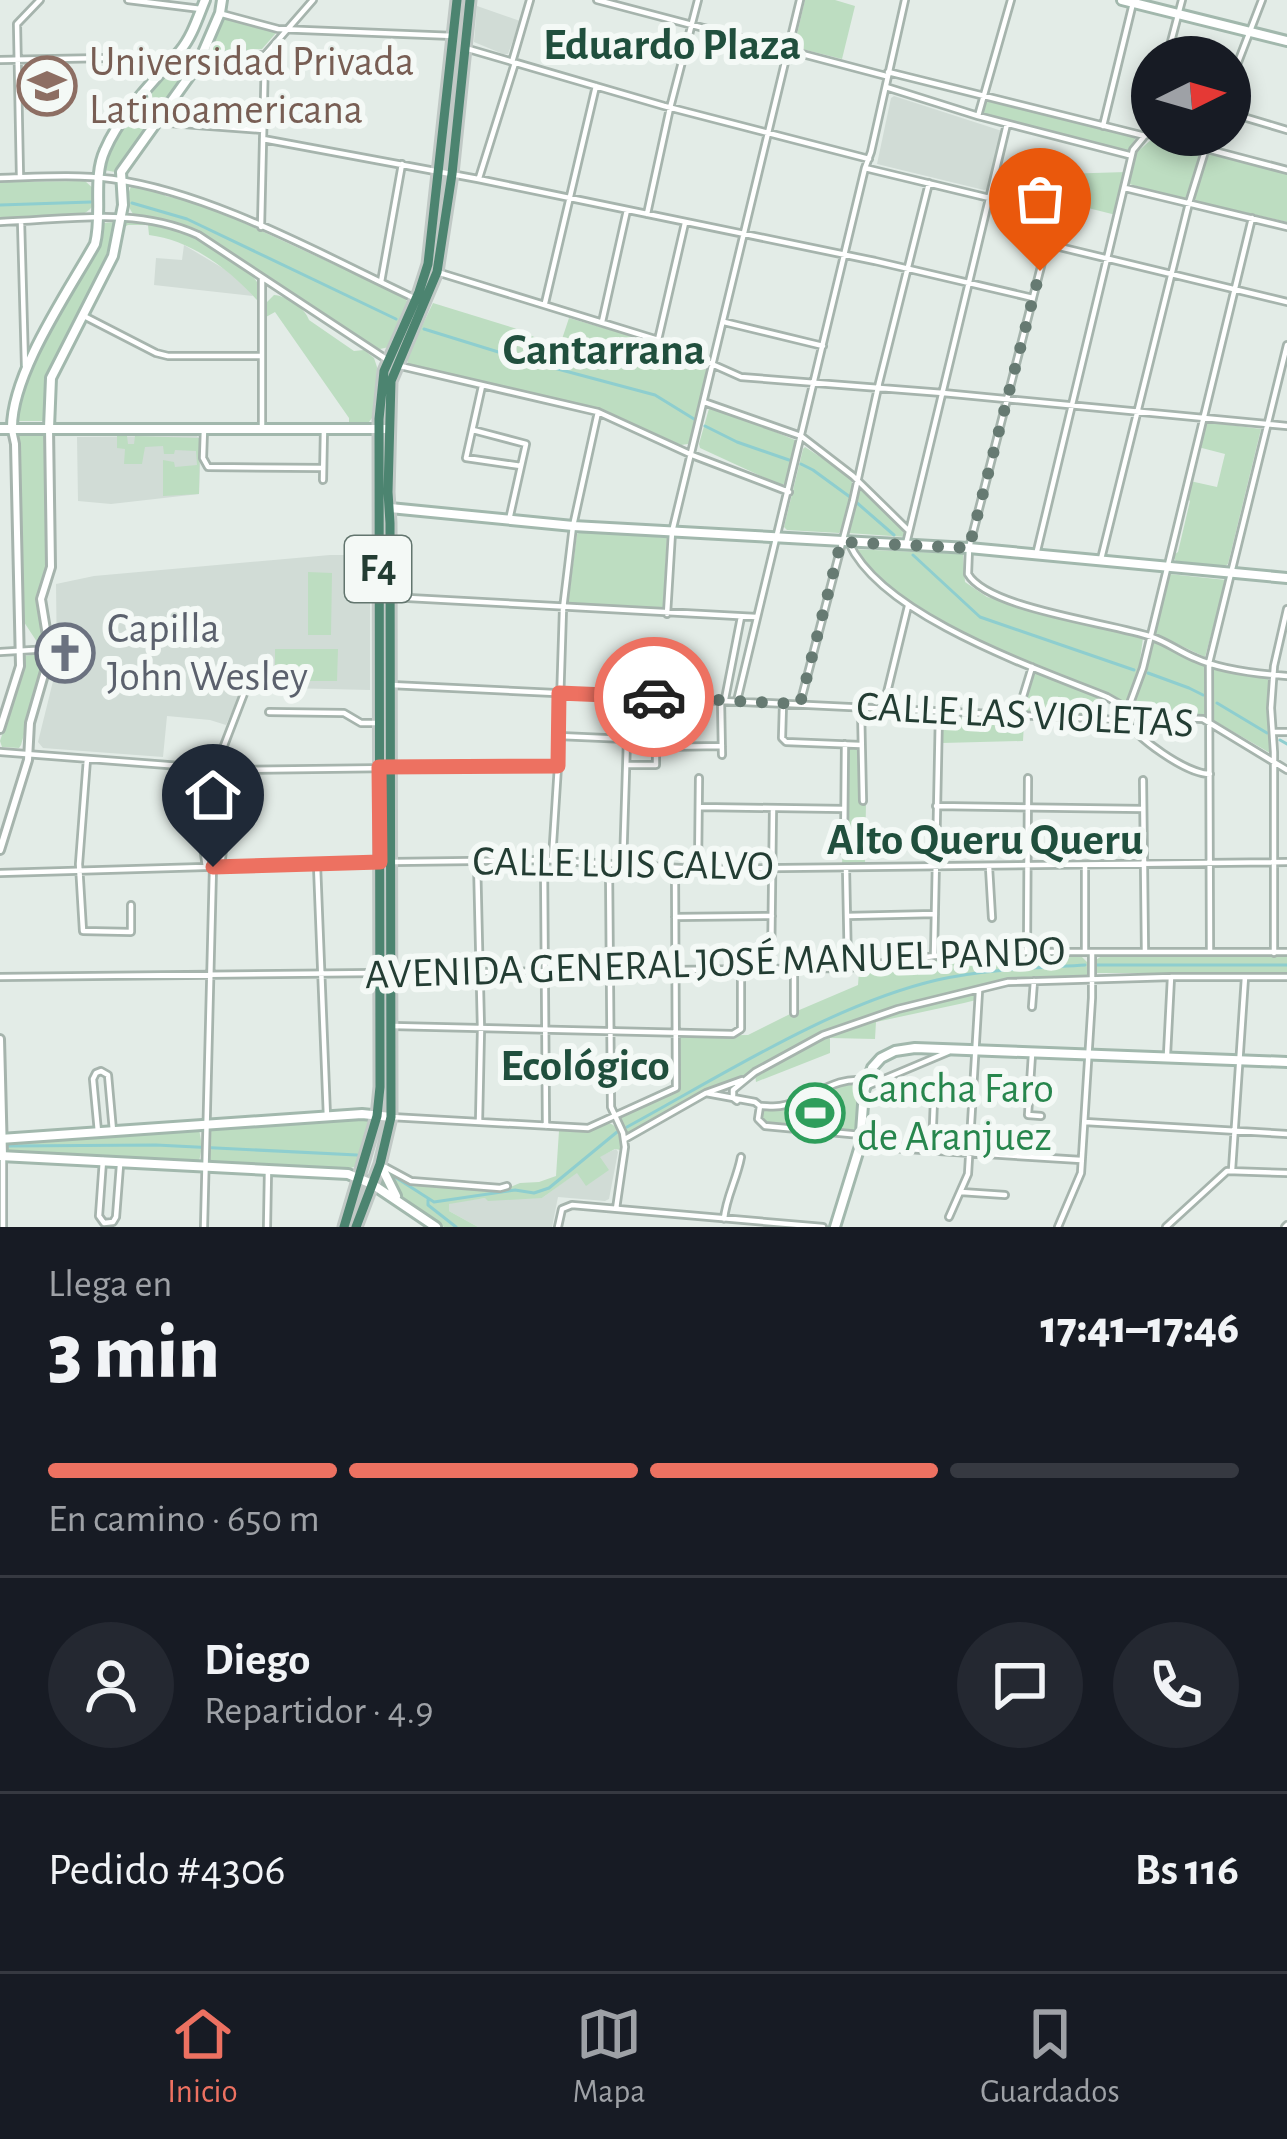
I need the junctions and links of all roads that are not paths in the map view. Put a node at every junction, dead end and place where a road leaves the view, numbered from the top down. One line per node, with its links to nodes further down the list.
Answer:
1 (39, 0): 31 (street)
2 (128, 0): 16 (street)
3 (222, 0): 17 (main road)
4 (314, 0): 20 (street)
5 (457, 0): 22 (highway, F4)
6 (470, 0): 26 (highway, F4)
7 (530, 0): 33 (street)
8 (597, 0): 19 (street)
9 (698, 0): 19 (street)
10 (800, 0): 27 (street)
11 (905, 0): 34 (street)
12 (1011, 0): 37 (street)
13 (1182, 0): 18 (street)
14 (1262, 0): 21 (street)
15 (1128, 1): 18 (main road); 43 (street)
16 (203, 4): 30 (main road)
17 (220, 13): 20 (street); 29 (main road)
18 (1178, 14): 21 (main road); 23 (street)
19 (691, 25): 27 (street); 38 (street)
20 (286, 29): 22 (street); 28 (street)
21 (1250, 30): 24 (street); 25 (main road)
22 (454, 36): 57 (highway, F4)
23 (1172, 36)
24 (1248, 36)
25 (1287, 41)
26 (465, 48): 33 (street); 57 (highway, F4)
27 (788, 49): 34 (street); 46 (street)
28 (265, 56): 29 (street); 44 (street)
29 (201, 57): 30 (street); 41 (main road)
30 (172, 58): 31 (street); 60 (main road)
31 (18, 59): 32 (street); 59 (street)
32 (0, 60)
33 (513, 63): 35 (street); 61 (street)
34 (887, 74): 36 (street); 37 (street)
35 (596, 86): 38 (street); 67 (street)
36 (886, 87): 39 (street); 53 (street)
37 (983, 95): 39 (street); 43 (street)
38 (670, 107): 46 (street); 70 (street)
39 (978, 116): 42 (street)
40 (1251, 119): 45 (street)
41 (157, 122): 44 (street); 62 (main road)
42 (1007, 124): 49 (street); 66 (street)
43 (1102, 126): 47 (street)
44 (263, 130): 48 (street)
45 (1287, 130)
46 (768, 131): 53 (street); 80 (street)
47 (1131, 132)
48 (263, 139): 54 (street); 78 (street)
49 (1131, 156)
50 (1132, 156): 64 (street)
51 (1203, 156): 68 (street)
52 (1238, 156): 56 (street)
53 (869, 159): 55 (street)
54 (402, 164): 57 (street); 88 (street)
55 (865, 168): 63 (street); 82 (street)
56 (1287, 170)
57 (446, 172): 61 (street); 85 (highway, F4); 92 (highway, F4)
58 (0, 178): 59 (street)
59 (20, 178): 60 (street)
60 (99, 178): 62 (street); 73 (main road)
61 (478, 178): 67 (street)
62 (120, 180): 72 (main road); 78 (street)
63 (928, 183): 66 (street); 84 (street)
64 (1125, 188): 68 (street); 83 (street)
65 (1059, 196): 71 (street)
66 (991, 199): 71 (street); 89 (street)
67 (570, 200): 69 (street); 94 (street)
68 (1189, 203): 74 (street); 86 (street)
69 (627, 211): 70 (street); 97 (street)
70 (646, 214): 77 (street)
71 (1053, 214): 81 (street)
72 (119, 216): 73 (street); 87 (street); 95 (main road)
73 (99, 217): 75 (street); 104 (main road)
74 (1252, 218): 79 (street); 90 (street)
75 (21, 221): 76 (street); 104 (street)
76 (0, 222)
77 (685, 223): 80 (street); 98 (street)
78 (261, 227): 88 (street)
79 (1287, 227)
80 (743, 234): 82 (street); 96 (street)
81 (1046, 244): 83 (street); 91 (street)
82 (844, 255): 84 (street); 100 (street)
83 (1109, 258): 86 (street); 111 (street)
84 (907, 268): 89 (street); 107 (street)
85 (437, 272): 92 (highway, F4); 94 (street)
86 (1172, 274): 90 (street); 112 (street)
87 (262, 278): 101 (street); 102 (street)
88 (381, 282): 92 (street)
89 (970, 283): 91 (street); 108 (street)
90 (1234, 289): 93 (street); 114 (street)
91 (1033, 298): 109 (street)
92 (421, 302): 102 (highway, F4)
93 (1287, 302)
94 (544, 305): 97 (street)
95 (82, 315): 101 (street); 117 (main road)
96 (724, 322): 100 (street); 103 (street)
97 (602, 323): 98 (street)
98 (658, 340): 103 (street)
99 (1287, 345): 115 (street)
100 (823, 346): 105 (street)
101 (261, 356): 123 (street)
102 (392, 363): 106 (street); 119 (highway, F4)
103 (713, 366): 105 (street); 110 (street)
104 (25, 374): 121 (main road)
105 (813, 384): 107 (street); 125 (street)
106 (482, 386): 113 (street); 124 (street)
107 (878, 388): 108 (street); 130 (street)
108 (943, 393): 109 (street); 135 (street)
109 (1008, 399): 111 (street); 140 (street)
110 (704, 402): 125 (street); 126 (street)
111 (1073, 406): 112 (street); 141 (street)
112 (1139, 411): 114 (street); 142 (street)
113 (598, 412): 126 (street); 134 (street)
114 (1202, 419): 115 (street); 143 (street)
115 (1267, 425): 116 (street); 144 (street)
116 (1287, 426)
117 (49, 428): 121 (main road); 122 (main road); 154 (street)
118 (324, 428): 119 (main road); 123 (main road); 128 (street)
119 (384, 428): 132 (highway, F4); 176 (highway, F4)
120 (0, 429): 121 (main road)
121 (12, 429): 156 (street)
122 (203, 429): 123 (main road); 128 (street)
123 (262, 429)
124 (473, 430): 127 (street); 127 (street)
125 (801, 436): 130 (street); 131 (street)
126 (692, 455): 131 (street); 136 (street)
127 (521, 466): 133 (street)
128 (323, 468): 129 (street)
129 (323, 480)
130 (858, 481): 135 (street); 138 (street)
131 (789, 492): 137 (street)
132 (390, 508): 133 (main road); 146 (highway, F4)
133 (509, 520): 134 (main road)
134 (573, 526): 136 (main road); 148 (street)
135 (908, 530): 139 (street)
136 (672, 532): 137 (main road); 150 (street)
137 (776, 538): 138 (main road); 152 (street)
138 (845, 542): 139 (main road); 147 (street); 167 (street)
139 (906, 544): 140 (main road)
140 (969, 548): 141 (main road); 153 (street)
141 (1036, 555): 142 (main road)
142 (1101, 560): 143 (main road)
143 (1166, 567): 144 (main road); 153 (street)
144 (1230, 573): 145 (main road); 157 (street)
145 (1287, 578)
146 (390, 597): 148 (street); 161 (highway, F4)
147 (908, 606): 158 (street); 169 (street)
148 (562, 609): 150 (street); 163 (street)
149 (1287, 609): 159 (street)
150 (667, 614): 151 (street)
151 (741, 617): 152 (street); 164 (street)
152 (756, 617): 165 (street)
153 (1149, 636): 157 (street); 170 (street)
154 (50, 649): 156 (street); 187 (street)
155 (0, 652): 156 (street)
156 (20, 652): 177 (street)
157 (1208, 662): 159 (street); 175 (street)
158 (1032, 667): 170 (street); 173 (street)
159 (1273, 675): 160 (street); 178 (street)
160 (1287, 676)
161 (390, 685): 163 (street, CALLE LAS VIOLETAS); 194 (highway, F4)
162 (244, 691): 195 (street)
163 (559, 693): 164 (street, CALLE LAS VIOLETAS); 180 (street)
164 (723, 700): 165 (street, CALLE LAS VIOLETAS); 184 (street)
165 (737, 700): 166 (street, CALLE LAS VIOLETAS)
166 (783, 704): 167 (street, CALLE LAS VIOLETAS); 182 (street)
167 (800, 704): 168 (street, CALLE LAS VIOLETAS)
168 (861, 708): 169 (street, CALLE LAS VIOLETAS); 183 (street)
169 (883, 709): 172 (street, CALLE LAS VIOLETAS)
170 (1128, 709): 174 (street)
171 (268, 712): 176 (street)
172 (939, 712): 173 (street, CALLE LAS VIOLETAS); 203 (street)
173 (1017, 716): 174 (street, CALLE LAS VIOLETAS)
174 (1126, 717): 175 (street, CALLE LAS VIOLETAS); 198 (street)
175 (1210, 722): 190 (street, CALLE LAS VIOLETAS); 198 (street)
176 (379, 723): 194 (highway, F4)
177 (0, 729)
178 (1274, 732): 179 (street); 190 (street)
179 (1287, 732)
180 (559, 736): 191 (street); 192 (street)
181 (656, 736): 185 (street)
182 (844, 744): 183 (street); 207 (street)
183 (860, 745): 202 (street)
184 (722, 746): 185 (street); 188 (street)
185 (656, 747): 191 (street)
186 (0, 752): 187 (street)
187 (28, 754): 189 (street); 209 (street)
188 (722, 755)
189 (87, 759): 193 (street); 230 (street)
190 (1274, 763): 197 (street, CALLE LAS VIOLETAS); 214 (street)
191 (627, 765): 219 (street)
192 (558, 766): 194 (street); 212 (street)
193 (191, 767): 195 (street); 223 (street)
194 (385, 767): 196 (street); 213 (highway, F4)
195 (215, 769): 196 (street)
196 (232, 770): 223 (street)
197 (1287, 770)
198 (1210, 774): 218 (street)
199 (699, 778): 204 (street)
200 (1028, 778): 206 (street)
201 (1143, 780): 208 (street)
202 (863, 801)
203 (936, 806): 206 (street); 224 (street)
204 (699, 807): 205 (street); 229 (street)
205 (773, 808): 207 (street); 227 (street)
206 (1028, 808): 208 (street); 220 (street)
207 (844, 809): 210 (street)
208 (1144, 809): 222 (street)
209 (0, 850)
210 (844, 850)
211 (478, 860): 212 (street, CALLE LUIS CALVO); 213 (street, CALLE LUIS CALVO); 250 (street)
212 (548, 861): 217 (street, CALLE LUIS CALVO); 251 (street)
213 (385, 862): 216 (street, CALLE LUIS CALVO); 253 (highway, F4)
214 (1274, 862): 215 (street, CALLE LUIS CALVO); 218 (street, CALLE LUIS CALVO); 241 (street)
215 (1287, 862)
216 (316, 863): 223 (street, CALLE LUIS CALVO); 255 (street)
217 (609, 864): 219 (street, CALLE LUIS CALVO); 252 (street)
218 (1210, 864): 222 (street, CALLE LUIS CALVO); 240 (street)
219 (623, 866): 226 (street, CALLE LUIS CALVO)
220 (1028, 866): 221 (street, CALLE LUIS CALVO); 225 (street, CALLE LUIS CALVO); 238 (street)
221 (1085, 866): 222 (street, CALLE LUIS CALVO); 243 (street)
222 (1144, 866): 239 (street)
223 (213, 867): 230 (street, CALLE LUIS CALVO); 254 (street)
224 (935, 867): 225 (street, CALLE LUIS CALVO); 228 (street, CALLE LUIS CALVO); 233 (street)
225 (989, 867): 237 (street)
226 (675, 868): 229 (street, CALLE LUIS CALVO); 236 (street)
227 (772, 868): 228 (street, CALLE LUIS CALVO); 229 (street, CALLE LUIS CALVO); 234 (street)
228 (846, 868): 235 (street)
229 (698, 869)
230 (80, 871): 231 (street, CALLE LUIS CALVO); 232 (street)
231 (0, 873)
232 (130, 905)
233 (934, 914): 235 (street); 244 (street)
234 (772, 916): 236 (street); 246 (street)
235 (847, 916): 245 (street)
236 (675, 917): 248 (street)
237 (992, 918)
238 (1027, 952): 243 (street, AVENIDA GENERAL JOSÉ MANUEL PANDO); 244 (street, AVENIDA GENERAL JOSÉ MANUEL PANDO)
239 (1145, 952): 240 (street, AVENIDA GENERAL JOSÉ MANUEL PANDO); 243 (street, AVENIDA GENERAL JOSÉ MANUEL PANDO)
240 (1210, 952): 241 (street, AVENIDA GENERAL JOSÉ MANUEL PANDO)
241 (1274, 952): 242 (street, AVENIDA GENERAL JOSÉ MANUEL PANDO)
242 (1287, 952)
243 (1089, 953): 260 (street)
244 (934, 956): 245 (street, AVENIDA GENERAL JOSÉ MANUEL PANDO)
245 (848, 968): 247 (street, AVENIDA GENERAL JOSÉ MANUEL PANDO)
246 (771, 969): 247 (street, AVENIDA GENERAL JOSÉ MANUEL PANDO); 249 (street, AVENIDA GENERAL JOSÉ MANUEL PANDO)
247 (794, 969): 264 (street)
248 (676, 970): 249 (street, AVENIDA GENERAL JOSÉ MANUEL PANDO); 252 (street, AVENIDA GENERAL JOSÉ MANUEL PANDO); 269 (street)
249 (741, 970): 269 (street)
250 (479, 972): 251 (street, AVENIDA GENERAL JOSÉ MANUEL PANDO); 253 (street, AVENIDA GENERAL JOSÉ MANUEL PANDO); 266 (street)
251 (544, 972): 252 (street, AVENIDA GENERAL JOSÉ MANUEL PANDO); 267 (street)
252 (610, 972): 268 (street)
253 (387, 973): 255 (street, AVENIDA GENERAL JOSÉ MANUEL PANDO); 265 (highway, F4); 284 (highway, F4)
254 (211, 974): 255 (street, AVENIDA GENERAL JOSÉ MANUEL PANDO); 256 (street, AVENIDA GENERAL JOSÉ MANUEL PANDO); 291 (street)
255 (321, 974): 287 (street)
256 (0, 977)
257 (1171, 977): 258 (street); 260 (street); 275 (street)
258 (1245, 977): 259 (street); 276 (street)
259 (1287, 977)
260 (1092, 978): 261 (street); 274 (street)
261 (1034, 981): 262 (street); 263 (street)
262 (979, 991): 272 (street); 278 (street)
263 (1032, 1007)
264 (794, 1013)
265 (393, 1026): 266 (street); 288 (highway, F4)
266 (481, 1029): 267 (street); 289 (street)
267 (546, 1030): 268 (street); 292 (street)
268 (610, 1032): 269 (street); 285 (street)
269 (676, 1033): 285 (street)
270 (0, 1039): 297 (street)
271 (953, 1049): 272 (main road); 279 (street); 279 (main road)
272 (976, 1050): 273 (main road); 301 (street)
273 (1032, 1054): 274 (main road); 286 (street)
274 (1088, 1055): 275 (main road); 290 (street)
275 (1167, 1057): 276 (main road)
276 (1239, 1061): 277 (main road); 295 (street)
277 (1287, 1062)
278 (744, 1079): 280 (street); 282 (street)
279 (866, 1084): 283 (street); 299 (main road)
280 (706, 1094): 282 (street); 298 (street)
281 (934, 1100): 300 (street)
282 (737, 1101): 283 (street)
283 (760, 1106): 299 (street)
284 (376, 1115): 287 (main road); 288 (main road); 312 (highway, F4)
285 (614, 1115): 292 (street); 298 (street)
286 (1042, 1116)
287 (327, 1117): 291 (main road)
288 (391, 1117): 289 (street); 307 (highway, F4)
289 (479, 1122): 292 (street)
290 (1085, 1122): 295 (street); 305 (street)
291 (206, 1125): 293 (main road); 308 (street)
292 (546, 1126)
293 (113, 1131): 294 (main road); 294 (street)
294 (98, 1132): 297 (main road)
295 (1234, 1132): 296 (street); 310 (street)
296 (1287, 1134)
297 (2, 1139): 302 (street)
298 (625, 1139): 318 (street)
299 (860, 1140): 300 (street); 329 (main road)
300 (932, 1150): 301 (street)
301 (970, 1153): 305 (street); 315 (street)
302 (2, 1156): 304 (main road); 321 (street)
303 (741, 1157): 320 (street)
304 (103, 1160): 306 (main road); 306 (street)
305 (1082, 1160): 330 (street)
306 (120, 1161): 308 (main road)
307 (380, 1164): 313 (highway, F4); 314 (street); 317 (main road)
308 (204, 1166): 309 (main road); 322 (street)
309 (268, 1170): 312 (main road); 323 (street)
310 (1232, 1170): 311 (street); 331 (street)
311 (1287, 1173)
312 (358, 1178): 313 (main road); 324 (highway, F4)
313 (372, 1184): 317 (main road); 325 (highway, F4)
314 (507, 1186)
315 (961, 1192): 316 (street); 319 (street)
316 (1005, 1195)
317 (401, 1202): 326 (main road)
318 (616, 1210): 320 (street); 327 (street)
319 (949, 1217)
320 (724, 1219): 328 (street)
321 (3, 1227)
322 (204, 1227)
323 (267, 1227)
324 (344, 1227)
325 (356, 1227)
326 (436, 1227)
327 (558, 1227)
328 (823, 1227)
329 (836, 1227)
330 (1058, 1227)
331 (1166, 1227)

